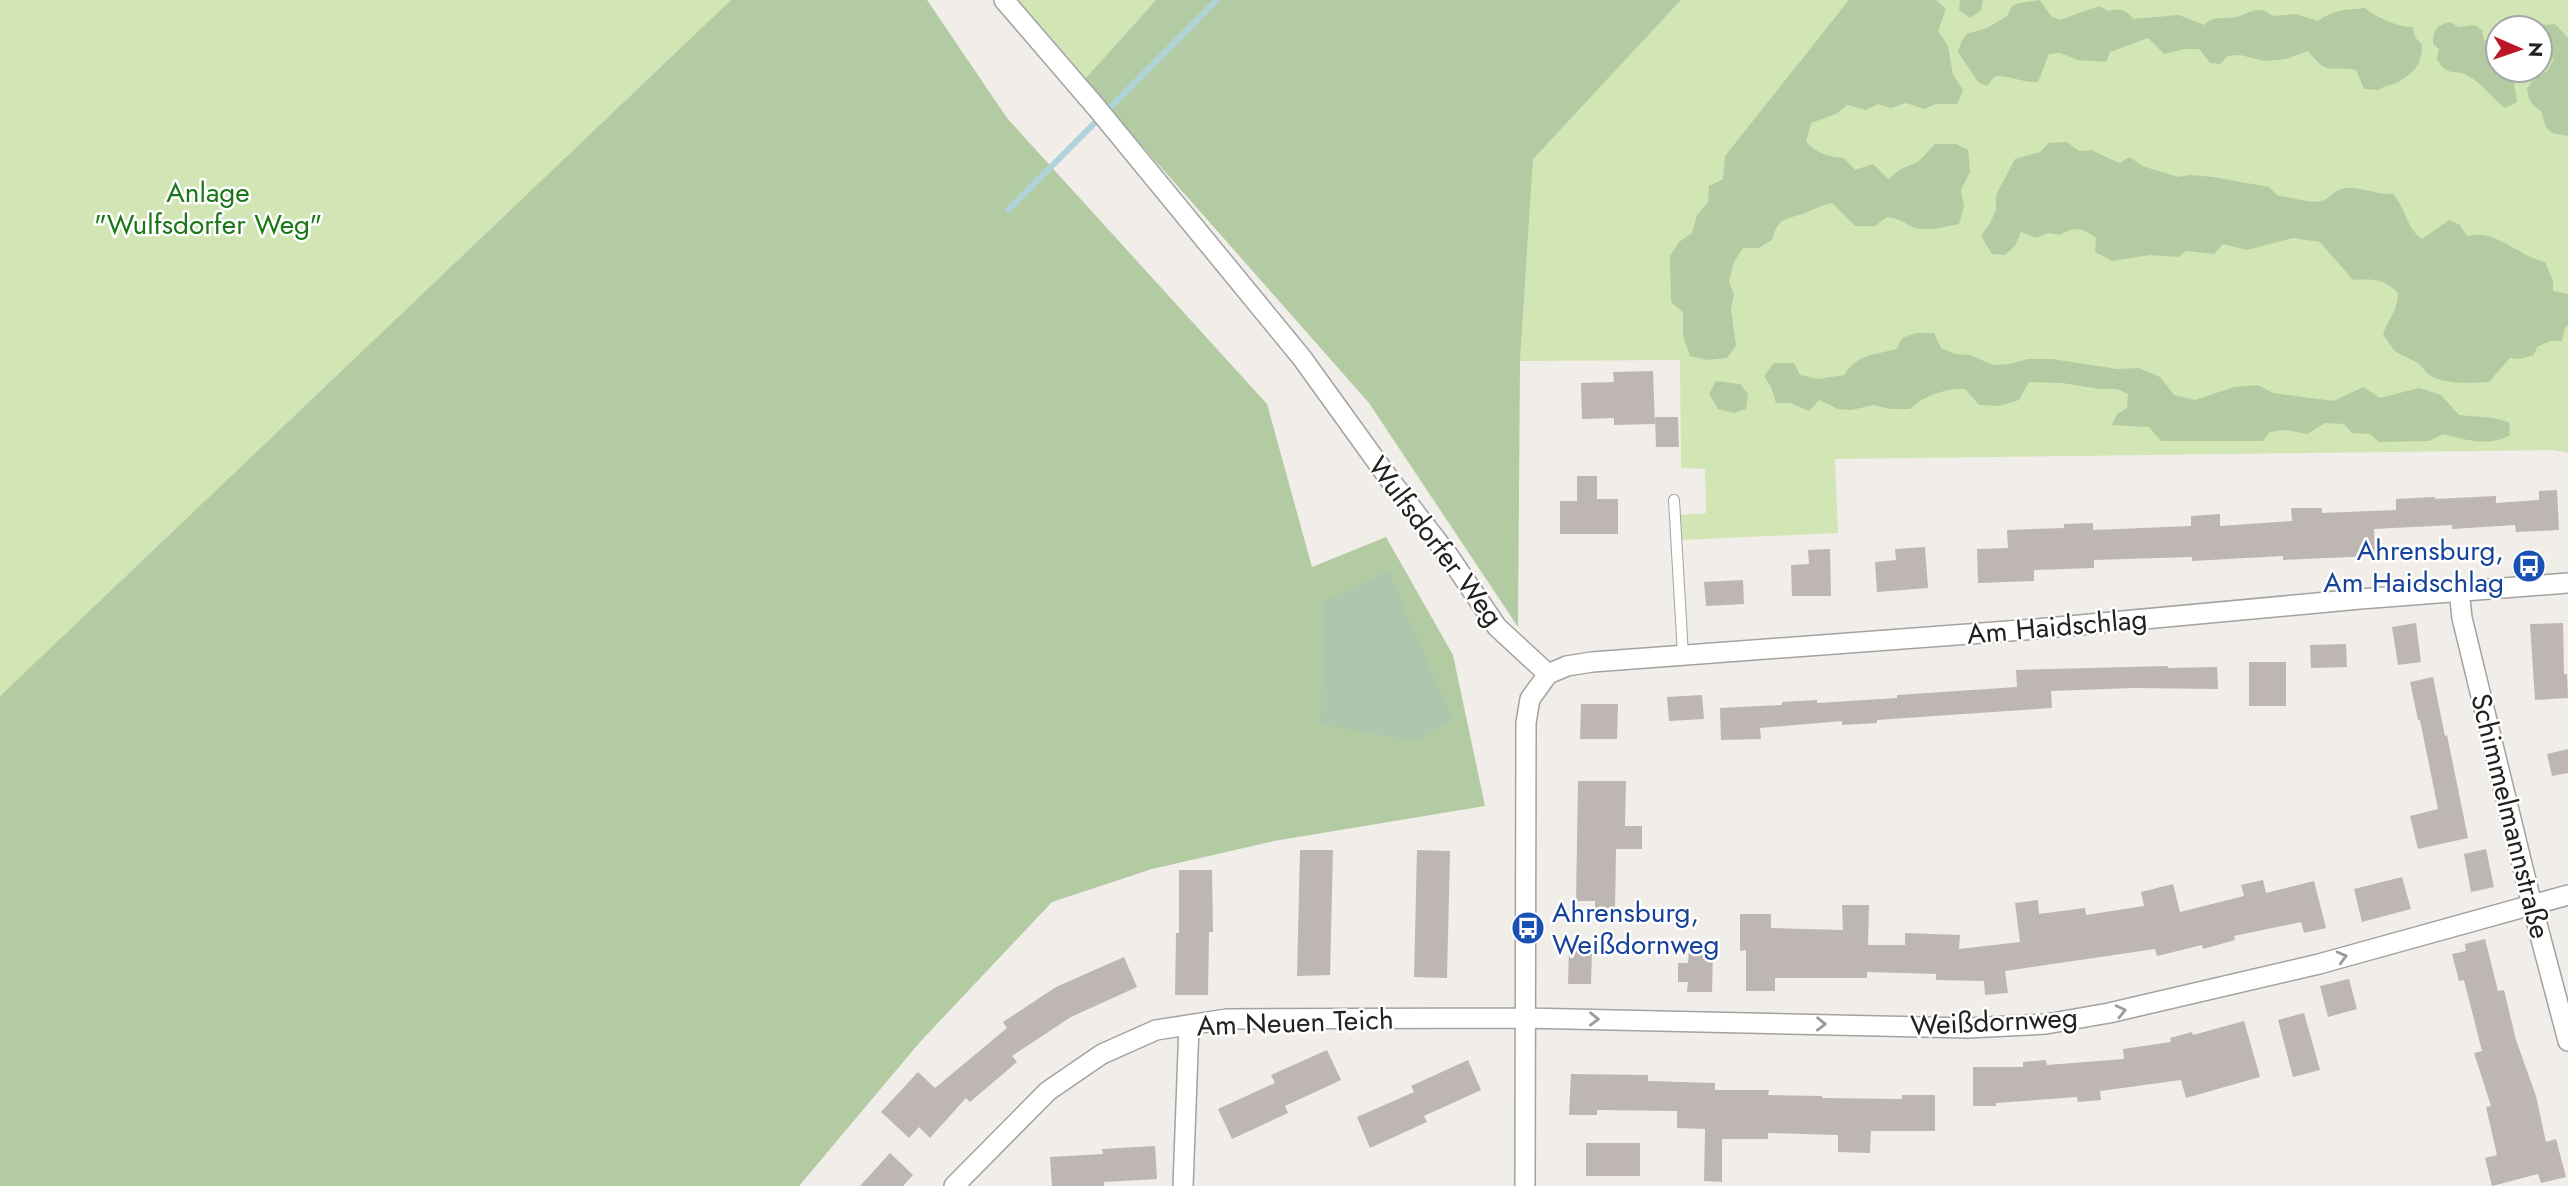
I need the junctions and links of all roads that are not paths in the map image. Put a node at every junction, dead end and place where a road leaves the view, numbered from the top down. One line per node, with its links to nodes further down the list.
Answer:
1 (1004, 0): 6 (street, Wulfsdorfer Weg)
2 (1674, 500): 5 (lane)
3 (2568, 583): 4 (street, Am Haidschlag)
4 (2459, 590): 5 (street, Am Haidschlag); 8 (street, Schimmelmannstraße)
5 (1683, 655): 6 (street, Am Haidschlag)
6 (1548, 674): 9 (street)
7 (2568, 895): 8 (street, Weißdornweg)
8 (2532, 905): 9 (street, Weißdornweg, one-way to 8); 11 (street, Schimmelmannstraße)
9 (1525, 1018): 10 (street, Am Neuen Teich); 14 (street)
10 (1189, 1025): 12 (street, Am Neuen Teich); 13 (street)
11 (2568, 1041)
12 (954, 1186)
13 (1183, 1186)
14 (1525, 1186)

